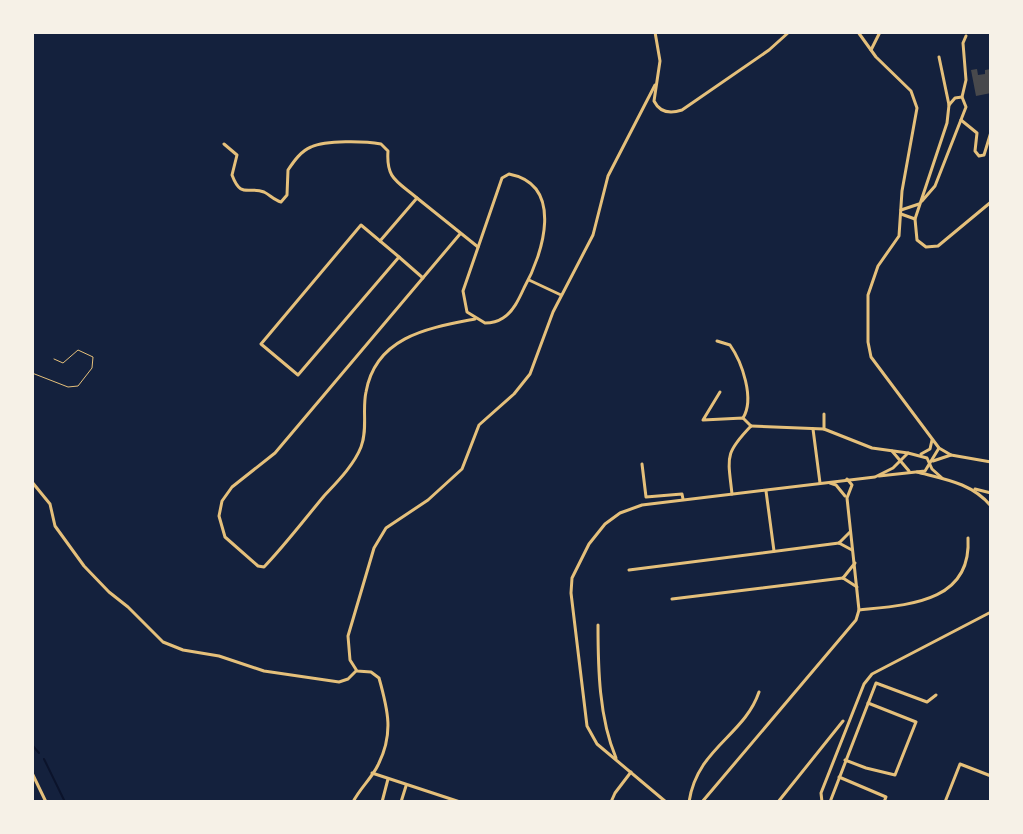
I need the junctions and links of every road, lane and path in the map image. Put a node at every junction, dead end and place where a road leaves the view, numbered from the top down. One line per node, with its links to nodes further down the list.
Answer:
1 (655, 32): 8 (street)
2 (789, 32): 8 (street)
3 (858, 32): 6 (street)
4 (880, 32): 6 (street)
5 (966, 36): 9 (street)
6 (871, 51): 17 (street)
7 (939, 57): 10 (street)
8 (655, 85): 30 (street)
9 (962, 97): 10 (street); 11 (street)
10 (949, 105): 14 (street)
11 (961, 120): 12 (street); 15 (street)
12 (991, 132)
13 (224, 144): 16 (street)
14 (926, 184): 15 (street); 19 (street)
15 (933, 188): 19 (street)
16 (417, 198): 24 (street); 25 (street)
17 (901, 199): 20 (street); 22 (street)
18 (991, 202): 23 (street)
19 (919, 204): 20 (street); 21 (street)
20 (911, 206): 22 (street)
21 (918, 211): 22 (street); 23 (street)
22 (903, 213): 23 (street); 41 (street)
23 (915, 219)
24 (460, 234): 26 (street); 28 (street)
25 (380, 241): 27 (street); 27 (street)
26 (478, 247): 29 (street); 31 (street)
27 (399, 257): 28 (street)
28 (423, 278): 31 (street)
29 (529, 280): 30 (street); 31 (street)
30 (561, 295): 84 (street)
31 (475, 319)
32 (717, 341): 37 (street)
33 (54, 359): 34 (lane)
34 (32, 373)
35 (720, 392): 37 (street)
36 (824, 414): 40 (street)
37 (743, 418): 38 (street)
38 (751, 426): 39 (street); 66 (street)
39 (813, 429): 40 (street); 59 (street)
40 (824, 429): 43 (street)
41 (932, 440): 42 (street); 44 (street)
42 (939, 448): 44 (street); 47 (street); 50 (street)
43 (889, 449): 45 (street); 49 (street)
44 (928, 452): 46 (street)
45 (908, 453): 46 (street); 49 (street)
46 (921, 454): 50 (street)
47 (951, 455): 48 (street); 50 (street)
48 (991, 462)
49 (900, 463): 52 (street); 55 (street)
50 (932, 463): 53 (street); 56 (street)
51 (642, 464): 68 (street)
52 (909, 471): 53 (street); 55 (street)
53 (917, 472): 56 (street)
54 (861, 477): 55 (street); 57 (street); 62 (street)
55 (875, 477)
56 (942, 478): 63 (street)
57 (847, 479): 60 (street); 62 (street)
58 (32, 482): 84 (street)
59 (820, 483): 60 (street); 64 (street)
60 (827, 483): 61 (street)
61 (840, 488): 62 (street); 67 (street)
62 (851, 488): 67 (street)
63 (972, 489): 65 (street); 69 (street)
64 (766, 490): 66 (street); 75 (street)
65 (991, 493)
66 (732, 494): 68 (street)
67 (847, 498): 71 (street)
68 (683, 499): 90 (street)
69 (988, 500): 70 (street)
70 (991, 506)
71 (850, 532): 73 (street); 74 (street)
72 (968, 538): 81 (street)
73 (839, 543): 74 (street); 75 (street)
74 (852, 550): 76 (street)
75 (774, 551): 77 (street)
76 (855, 563): 78 (street); 79 (street)
77 (629, 570)
78 (843, 578): 79 (street); 80 (street)
79 (857, 587): 81 (street)
80 (672, 599)
81 (859, 610): 108 (street)
82 (991, 612): 110 (street)
83 (598, 625): 90 (street)
84 (357, 671): 93 (street)
85 (759, 692): 107 (street)
86 (936, 695): 87 (street)
87 (868, 703): 89 (street); 89 (street)
88 (843, 721): 109 (street)
89 (845, 760): 95 (street)
90 (617, 762): 91 (street)
91 (631, 772): 98 (street); 106 (street)
92 (32, 773): 99 (street)
93 (372, 773): 96 (street); 100 (street)
94 (991, 776): 113 (street)
95 (839, 777): 111 (street); 112 (street)
96 (388, 779): 97 (street); 101 (street)
97 (406, 785): 102 (street); 103 (street)
98 (613, 796): 104 (street); 105 (street)
99 (46, 802)
100 (353, 802)
101 (382, 802)
102 (401, 802)
103 (460, 802)
104 (611, 802)
105 (621, 802)
106 (666, 802)
107 (689, 802)
108 (702, 802)
109 (778, 802)
110 (822, 802)
111 (830, 802)
112 (884, 802)
113 (945, 802)

